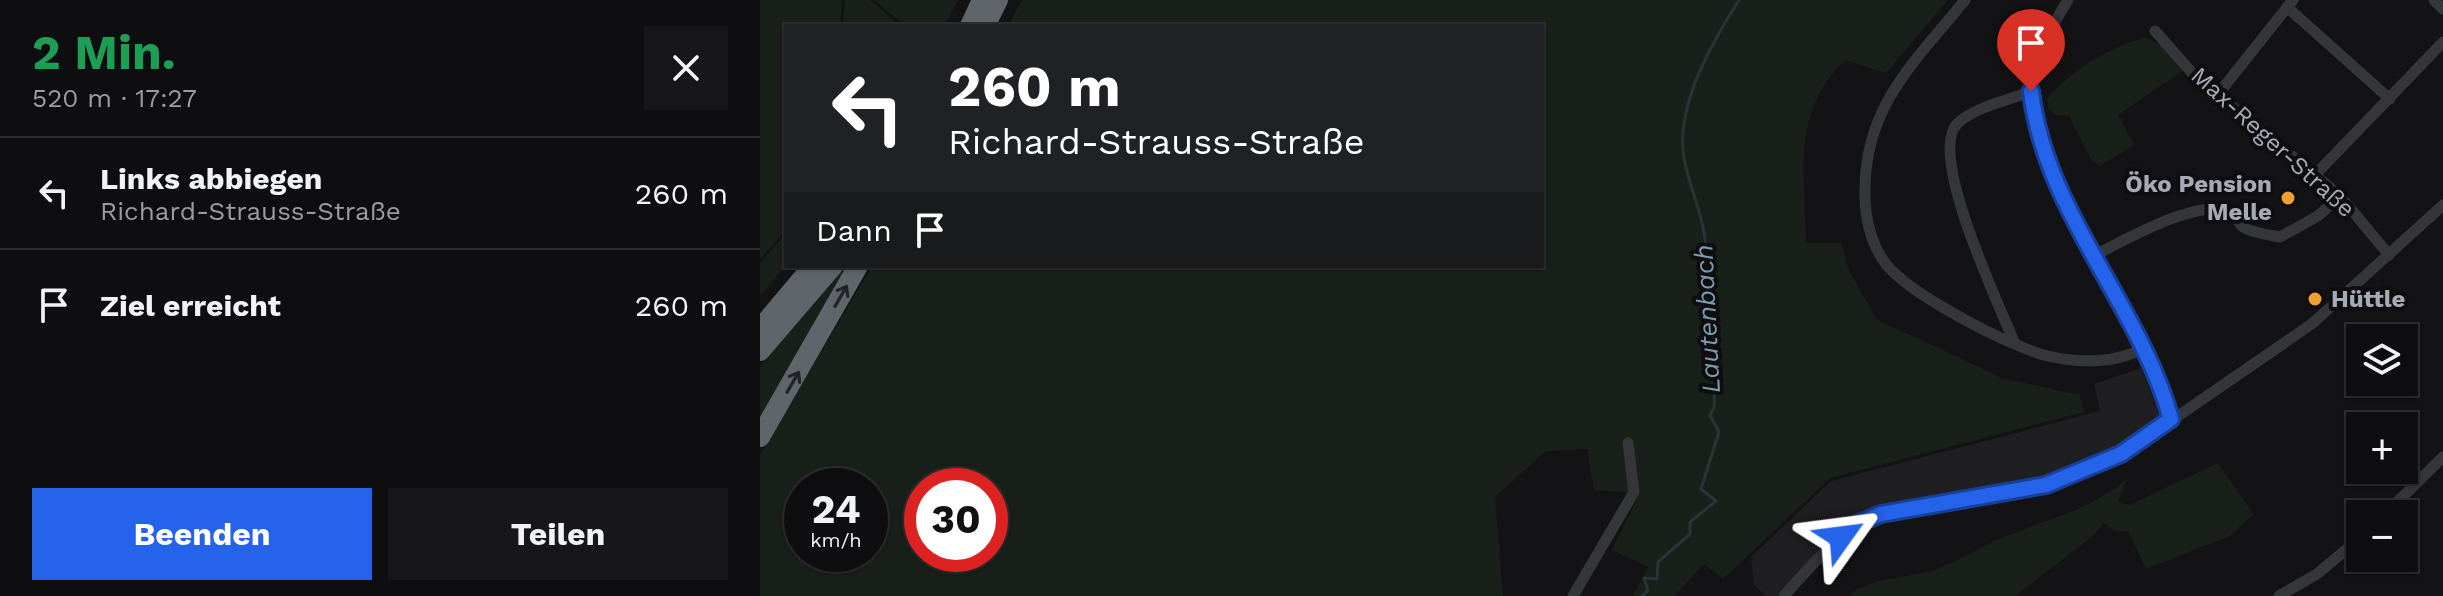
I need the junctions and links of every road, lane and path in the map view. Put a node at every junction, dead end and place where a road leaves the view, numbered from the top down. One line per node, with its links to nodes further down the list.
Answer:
1 (982, 0): 8 (highway)
2 (998, 0): 9 (highway)
3 (1965, 0): 26 (street)
4 (2068, 0): 12 (street)
5 (2434, 0): 7 (street)
6 (2290, 3): 13 (street); 14 (street)
7 (2443, 9)
8 (971, 24)
9 (986, 24)
10 (2155, 31): 13 (street, Max-Reger-Straße)
11 (2443, 42): 14 (street)
12 (2031, 91): 18 (street); 26 (street)
13 (2219, 93): 15 (street, Max-Reger-Straße)
14 (2390, 99): 15 (street)
15 (2316, 174): 16 (street, Max-Reger-Straße)
16 (2340, 196): 18 (street); 19 (street, Max-Reger-Straße)
17 (2443, 205): 19 (street)
18 (2095, 255): 27 (street)
19 (2389, 255): 29 (street)
20 (811, 268): 23 (highway)
21 (831, 268): 28 (highway)
22 (857, 268): 30 (highway, one-way to 22)
23 (791, 293): 24 (highway); 25 (highway)
24 (760, 318)
25 (760, 329)
26 (2014, 342): 27 (street)
27 (2143, 348): 29 (street)
28 (760, 351)
29 (2171, 419): 36 (street)
30 (760, 437)
31 (1628, 443): 35 (street)
32 (2443, 457): 33 (street)
33 (2399, 500)
34 (2346, 550): 37 (street)
35 (1573, 596)
36 (1784, 596)
37 (2279, 596)

